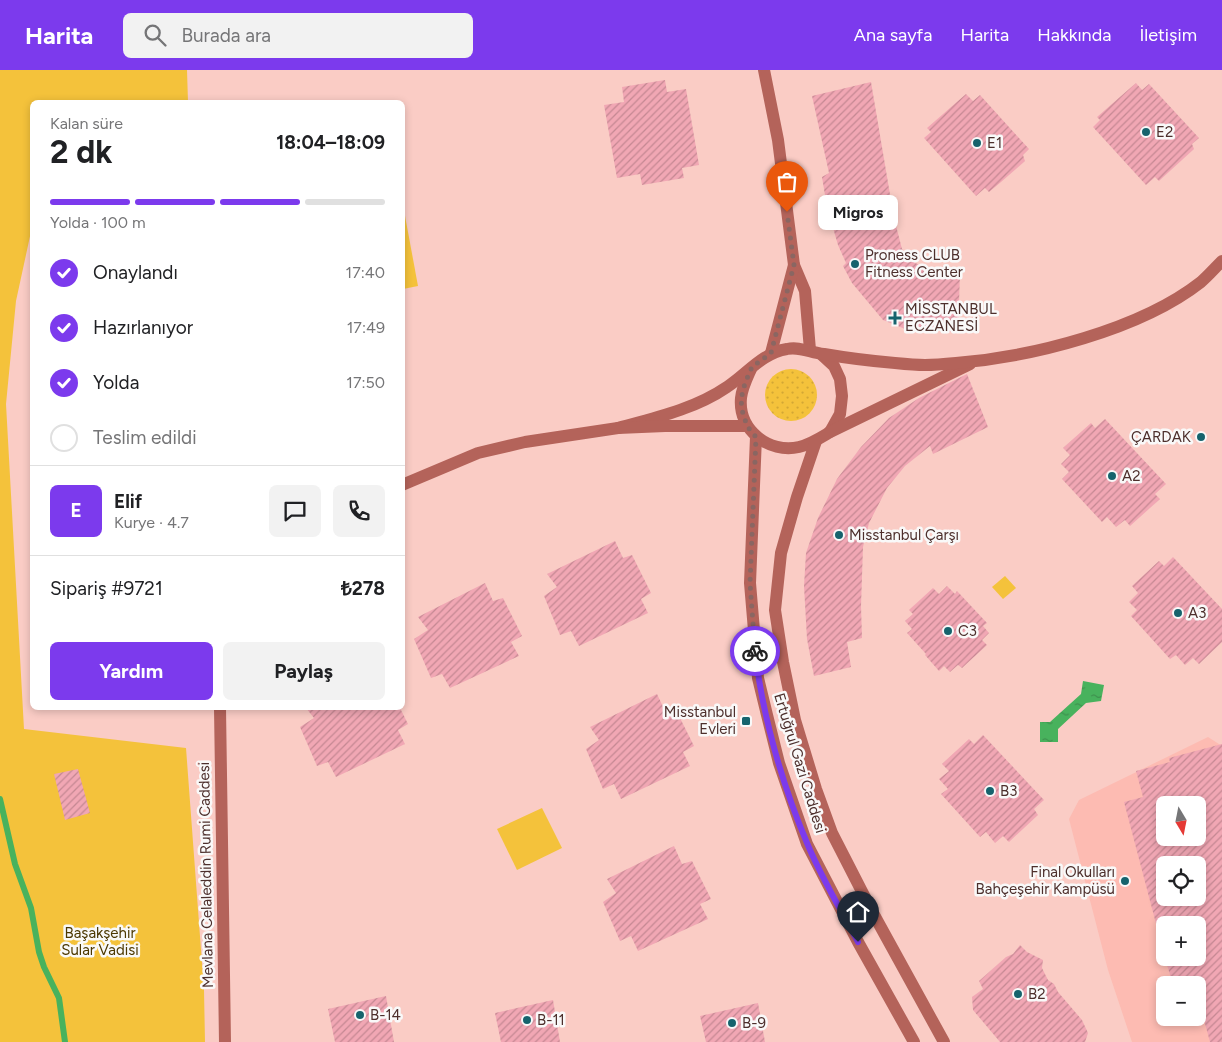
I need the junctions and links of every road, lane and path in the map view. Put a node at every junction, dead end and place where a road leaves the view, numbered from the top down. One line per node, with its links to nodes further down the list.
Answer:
1 (764, 70): 3 (street)
2 (1222, 261): 6 (street)
3 (794, 265): 4 (street); 5 (street)
4 (815, 352): 5 (street); 6 (street); 10 (street)
5 (771, 353): 7 (street)
6 (977, 361): 10 (street)
7 (752, 367): 8 (street); 9 (street)
8 (747, 426): 9 (street); 11 (street)
9 (618, 428): 13 (street)
10 (830, 432): 12 (street)
11 (756, 437): 12 (street); 16 (street, Ertuğrul Gazi Caddesi)
12 (816, 441): 17 (street, Ertuğrul Gazi Caddesi)
13 (405, 484)
14 (220, 710): 15 (street, Mevlana Celaleddin Rumi Caddesi)
15 (225, 1042)
16 (914, 1042)
17 (944, 1042)

